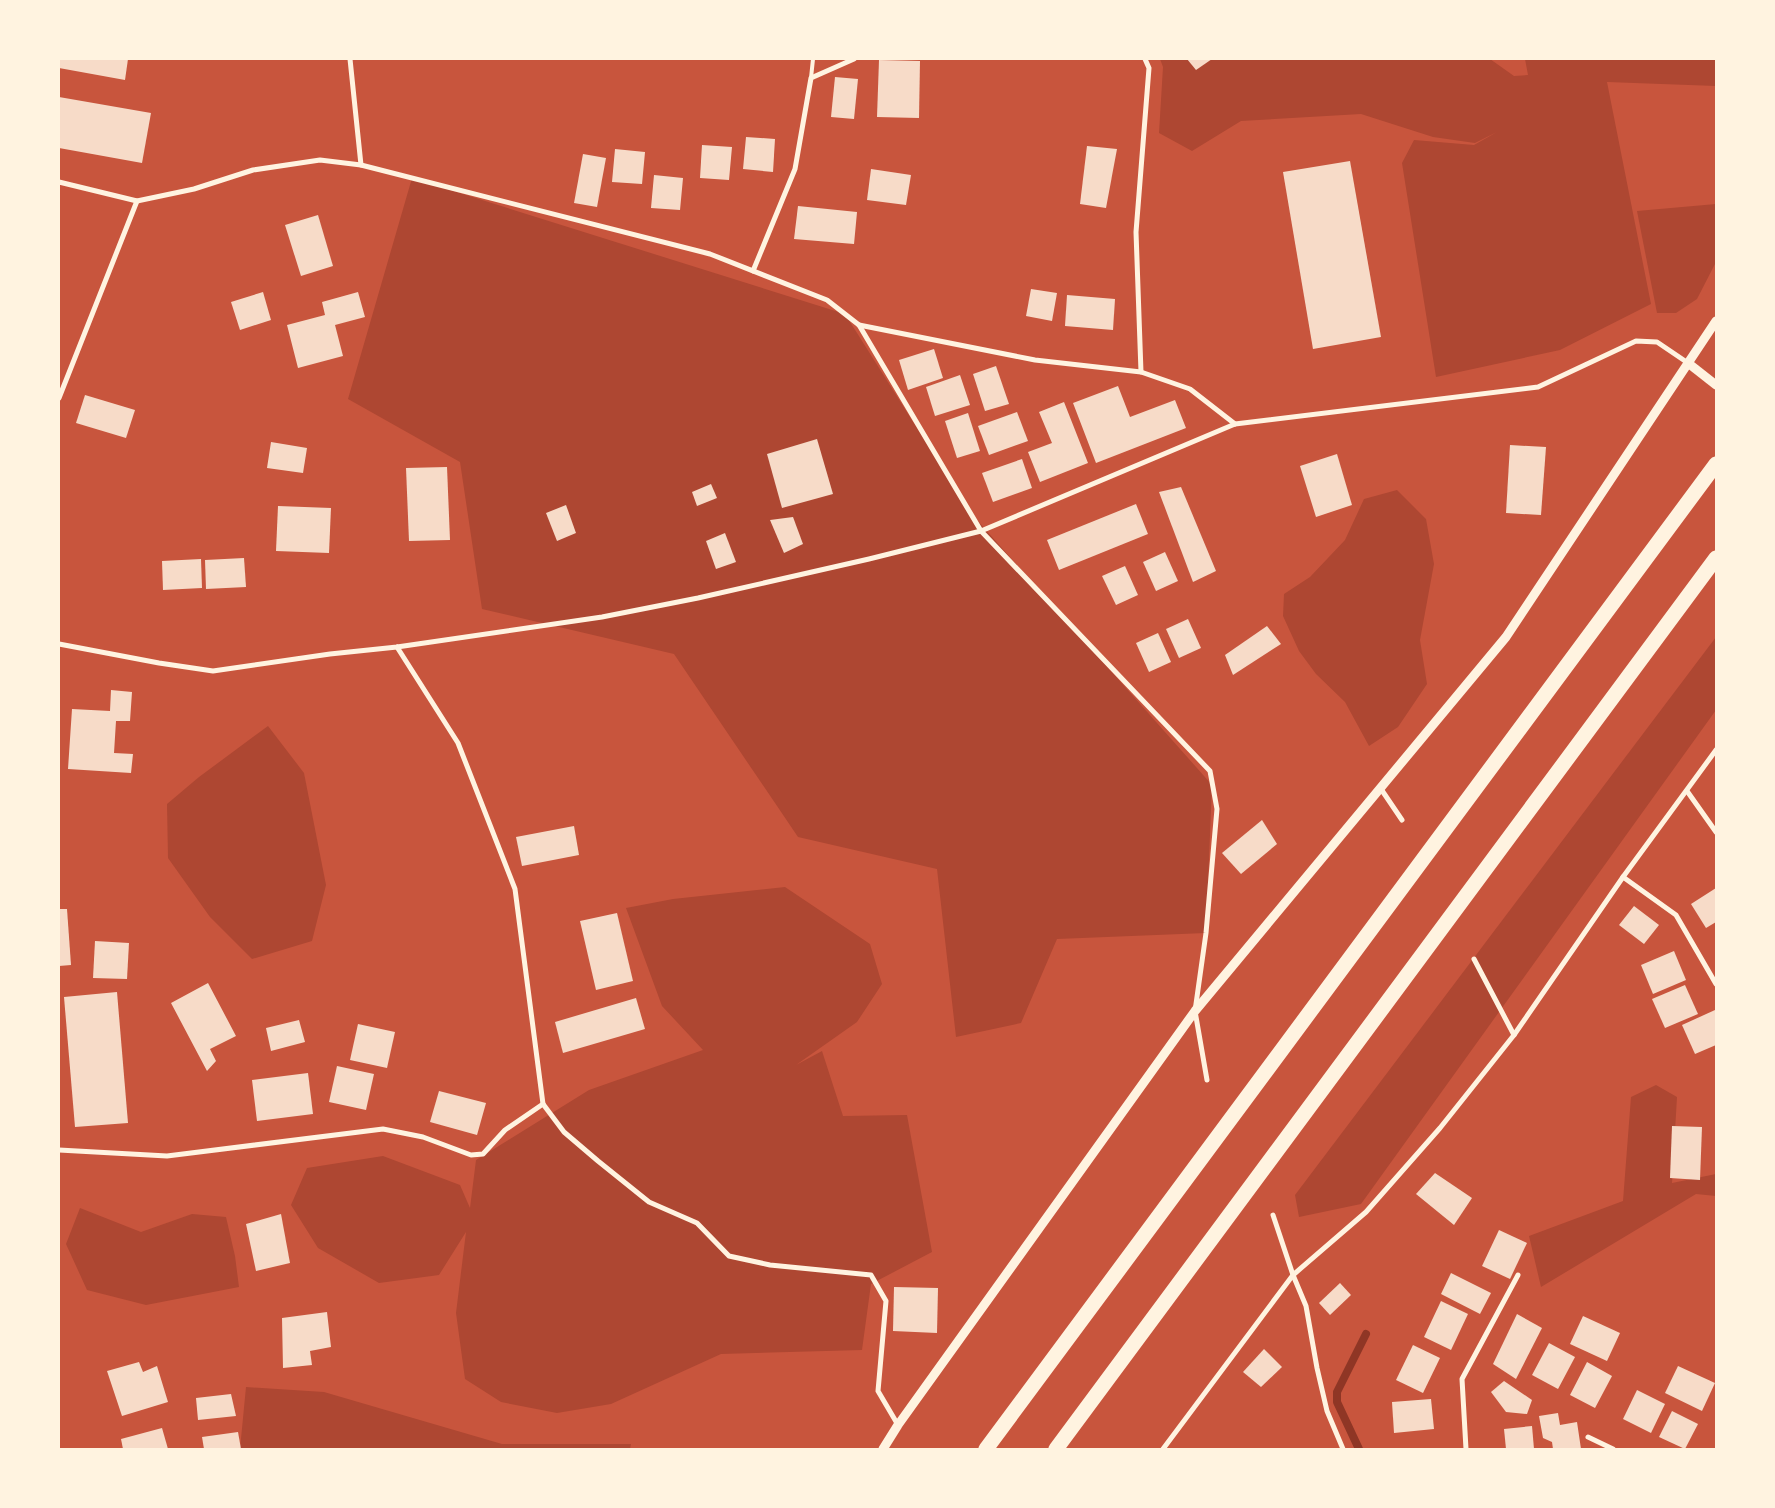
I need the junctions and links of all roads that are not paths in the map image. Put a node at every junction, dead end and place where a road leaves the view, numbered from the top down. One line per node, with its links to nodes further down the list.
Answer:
1 (350, 59): 6 (street)
2 (813, 59): 5 (lane)
3 (854, 59): 5 (street)
4 (1145, 59): 13 (street)
5 (811, 78): 9 (street)
6 (361, 165): 8 (street); 9 (street)
7 (59, 182): 8 (street)
8 (137, 201): 15 (street)
9 (753, 271): 11 (street)
10 (1716, 321): 12 (street)
11 (859, 325): 13 (street); 18 (street)
12 (1688, 363): 14 (street); 16 (street); 23 (street)
13 (1141, 372): 16 (street)
14 (1716, 385)
15 (59, 398)
16 (1235, 424): 18 (street)
17 (1716, 464): 41 (highway)
18 (981, 531): 21 (street); 30 (street)
19 (1716, 558): 42 (highway)
20 (59, 644): 21 (street)
21 (397, 647): 33 (street)
22 (1716, 750): 24 (street)
23 (1381, 789): 25 (street); 30 (street)
24 (1687, 791): 26 (street); 27 (street)
25 (1402, 820)
26 (1716, 832)
27 (1623, 877): 29 (street); 31 (street)
28 (1474, 959): 31 (street)
29 (1716, 984)
30 (1195, 1011): 32 (street); 38 (street)
31 (1514, 1035): 37 (street)
32 (1207, 1080)
33 (543, 1104): 34 (street); 38 (street)
34 (59, 1150)
35 (1273, 1215): 37 (street)
36 (1518, 1274): 45 (street)
37 (1293, 1275): 43 (street); 44 (street)
38 (898, 1425): 40 (street)
39 (1588, 1437): 46 (street)
40 (883, 1449)
41 (986, 1449)
42 (1056, 1449)
43 (1163, 1449)
44 (1343, 1449)
45 (1466, 1449)
46 (1613, 1449)

